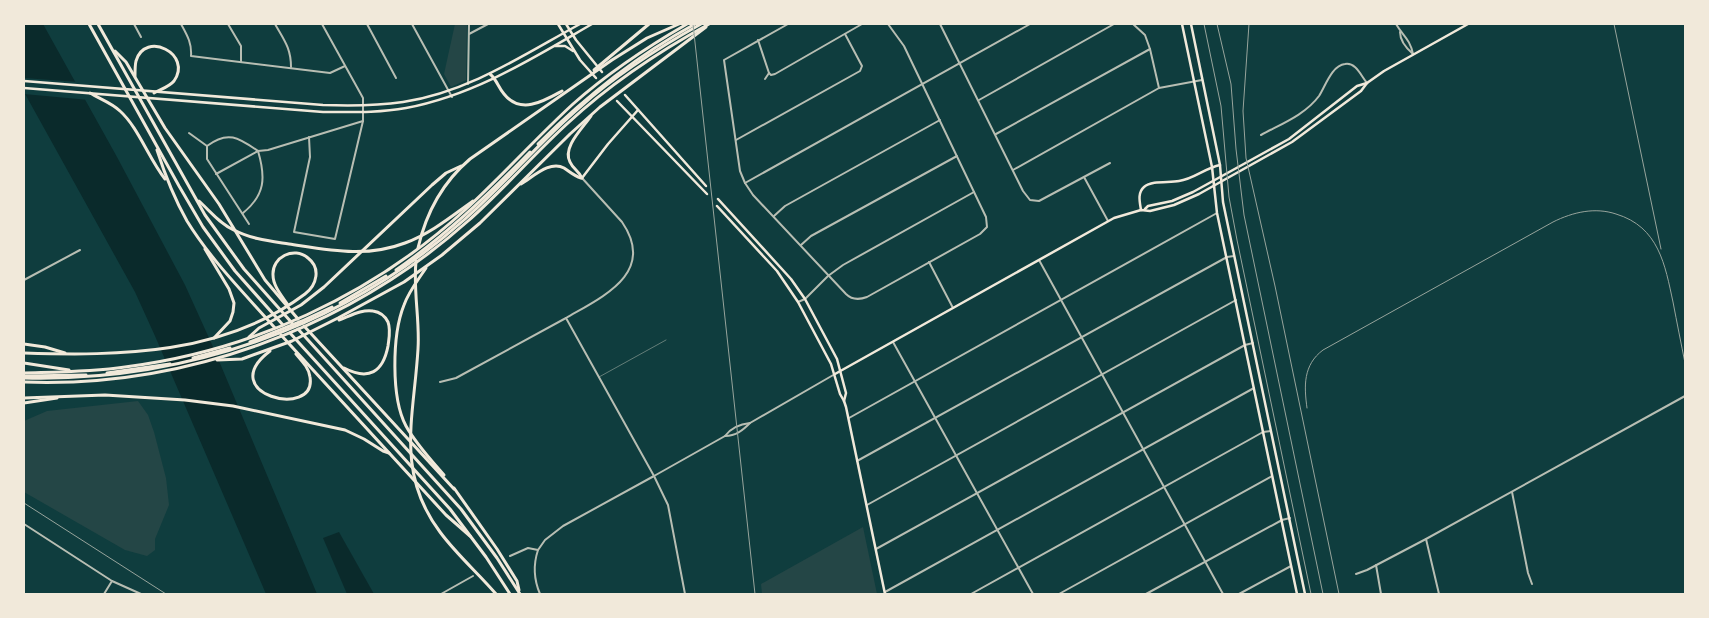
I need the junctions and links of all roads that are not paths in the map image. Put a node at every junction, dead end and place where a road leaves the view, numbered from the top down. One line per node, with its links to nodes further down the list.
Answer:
1 (88, 24): 89 (highway)
2 (98, 24): 44 (highway)
3 (134, 24): 40 (street)
4 (181, 24): 49 (street)
5 (228, 24): 49 (street)
6 (274, 24): 52 (street)
7 (322, 24): 51 (street)
8 (366, 24): 57 (street)
9 (412, 24): 70 (street)
10 (470, 24): 37 (street)
11 (488, 24): 37 (street)
12 (558, 24): 36 (main road)
13 (566, 24): 33 (main road)
14 (580, 24): 33 (main road)
15 (592, 24): 39 (main road)
16 (649, 24): 48 (highway)
17 (687, 24): 34 (highway)
18 (695, 24): 34 (highway)
19 (710, 24): 32 (highway)
20 (788, 24): 42 (street)
21 (862, 24): 38 (street)
22 (888, 24): 66 (street)
23 (945, 24): 31 (street)
24 (1030, 24): 50 (street)
25 (1114, 24): 75 (street)
26 (1133, 24): 45 (street)
27 (1182, 24): 63 (main road)
28 (1191, 24): 61 (main road)
29 (1396, 24): 35 (street)
30 (1468, 24): 47 (main road)
31 (941, 25): 50 (street)
32 (703, 26): 34 (highway); 80 (highway)
33 (569, 30): 36 (main road); 39 (main road)
34 (683, 30): 48 (highway); 106 (highway); 133 (highway); 133 (highway)
35 (1400, 32): 47 (street); 47 (street)
36 (563, 33): 41 (main road); 55 (main road)
37 (469, 34): 65 (street)
38 (845, 34): 54 (street); 88 (street)
39 (573, 35): 41 (main road); 53 (main road)
40 (141, 37)
41 (566, 39): 43 (main road); 46 (main road)
42 (758, 40): 54 (street); 88 (street)
43 (553, 46): 46 (main road); 58 (main road)
44 (112, 48): 56 (highway); 109 (highway)
45 (1150, 49): 69 (street); 85 (street)
46 (575, 52): 59 (main road)
47 (1413, 54): 64 (main road)
48 (611, 58): 67 (highway)
49 (242, 62): 52 (street)
50 (961, 62): 66 (street); 75 (street)
51 (345, 66): 52 (street); 77 (street)
52 (291, 68)
53 (602, 72)
54 (769, 73): 60 (street)
55 (490, 74): 58 (highway); 65 (main road)
56 (135, 77): 72 (highway); 132 (highway)
57 (396, 78)
58 (496, 78): 67 (highway); 74 (main road)
59 (596, 78)
60 (765, 80)
61 (1202, 80): 63 (street); 95 (main road)
62 (24, 81): 72 (main road)
63 (1194, 81): 69 (street); 96 (main road)
64 (1366, 83): 86 (street); 111 (main road); 111 (main road)
65 (468, 84): 70 (main road)
66 (922, 84): 82 (street); 102 (street)
67 (573, 86): 94 (highway)
68 (24, 88): 71 (main road)
69 (1159, 88): 97 (street)
70 (449, 91): 74 (street); 77 (main road)
71 (90, 93): 79 (main road); 101 (highway)
72 (154, 93): 77 (main road)
73 (625, 95): 78 (main road)
74 (452, 97): 79 (main road)
75 (979, 100): 85 (street)
76 (617, 101): 81 (main road)
77 (364, 106): 79 (street)
78 (638, 110): 81 (main road); 103 (main road)
79 (364, 112): 83 (street)
80 (594, 112): 100 (highway); 104 (highway)
81 (633, 116): 100 (main road); 107 (main road)
82 (940, 120): 92 (street); 114 (street)
83 (363, 121): 87 (street); 87 (street)
84 (188, 134): 90 (street)
85 (996, 134): 97 (street)
86 (1261, 135)
87 (309, 137): 91 (street)
88 (736, 140): 102 (street)
89 (154, 142): 101 (highway); 192 (highway)
90 (207, 146): 91 (street); 98 (street)
91 (258, 151): 98 (street); 112 (street)
92 (957, 156): 105 (street); 118 (street)
93 (1110, 163): 99 (street)
94 (463, 164): 139 (highway); 208 (highway)
95 (1220, 165): 96 (main road); 120 (main road)
96 (1212, 167): 111 (main road); 113 (main road)
97 (1013, 170): 99 (street)
98 (216, 174): 112 (street)
99 (1084, 177): 115 (street)
100 (582, 178): 104 (highway); 134 (street)
101 (167, 181): 117 (highway)
102 (744, 183): 114 (street)
103 (706, 186)
104 (516, 187): 124 (highway)
105 (974, 192): 123 (street); 125 (street)
106 (484, 193): 109 (highway); 133 (highway)
107 (706, 194)
108 (718, 199): 127 (main road)
109 (196, 200): 210 (highway)
110 (717, 206): 130 (main road)
111 (1143, 210): 115 (main road)
112 (243, 213): 116 (street)
113 (1217, 213): 121 (main road); 128 (street)
114 (774, 216): 118 (street)
115 (1108, 222): 122 (main road)
116 (248, 224)
117 (201, 242): 137 (highway); 144 (highway)
118 (801, 245): 125 (street)
119 (80, 250): 126 (street)
120 (1235, 256): 121 (street); 142 (main road)
121 (1227, 257): 129 (main road); 138 (street)
122 (1038, 260): 128 (street); 131 (main road)
123 (929, 262): 125 (street); 131 (street)
124 (428, 265): 135 (highway); 182 (highway)
125 (828, 276): 127 (street)
126 (24, 280)
127 (805, 300): 130 (street); 153 (main road)
128 (1060, 300): 138 (street); 160 (street)
129 (1236, 300): 145 (main road); 157 (street)
130 (798, 302): 156 (main road)
131 (953, 308): 141 (main road)
132 (294, 314): 137 (highway); 152 (highway)
133 (312, 318): 136 (highway); 136 (highway)
134 (566, 318): 158 (street); 161 (street)
135 (324, 325): 147 (highway); 152 (highway)
136 (268, 337): 139 (highway); 146 (highway); 146 (highway)
137 (214, 338): 149 (highway)
138 (1081, 338): 157 (street); 170 (street)
139 (247, 339): 146 (highway)
140 (666, 340): 158 (lane)
141 (893, 342): 153 (main road); 160 (street)
142 (1253, 343): 145 (street); 172 (main road)
143 (24, 344): 149 (highway)
144 (290, 344): 147 (highway); 176 (highway)
145 (1245, 345): 162 (main road); 168 (street)
146 (237, 347): 150 (highway); 155 (highway); 155 (highway)
147 (274, 348): 150 (highway)
148 (24, 353): 149 (highway)
149 (70, 354)
150 (211, 360): 155 (highway)
151 (24, 363): 154 (highway)
152 (340, 366): 182 (highway)
153 (841, 370): 156 (main road); 166 (main road)
154 (77, 372): 155 (highway); 159 (highway)
155 (128, 372): 159 (highway); 159 (highway)
156 (835, 374): 166 (main road); 171 (street)
157 (1102, 374): 168 (street); 177 (street)
158 (598, 378): 179 (street)
159 (24, 379)
160 (915, 381): 169 (street); 170 (street)
161 (440, 382)
162 (1254, 388): 173 (main road); 175 (street)
163 (62, 396): 165 (highway); 167 (highway); 176 (highway)
164 (1685, 396): 183 (street)
165 (24, 398)
166 (844, 401): 169 (main road)
167 (24, 403)
168 (1123, 412): 175 (street); 184 (street)
169 (848, 418): 178 (main road)
170 (935, 418): 177 (street); 178 (street)
171 (750, 423): 174 (street); 174 (street)
172 (1271, 431): 173 (street); 186 (main road)
173 (1263, 432): 180 (main road); 181 (street)
174 (725, 436): 179 (street)
175 (1143, 449): 181 (street); 190 (street)
176 (390, 453): 192 (highway)
177 (956, 456): 184 (street); 185 (street)
178 (857, 461): 185 (main road)
179 (654, 476): 194 (street); 212 (street)
180 (1272, 476): 187 (main road); 189 (street)
181 (1164, 487): 189 (street); 199 (street)
182 (454, 489): 210 (highway)
183 (1512, 492): 191 (street); 203 (street)
184 (977, 493): 190 (street); 193 (street)
185 (867, 505): 193 (main road)
186 (1290, 518): 187 (street); 220 (main road)
187 (1282, 520): 196 (street); 198 (main road)
188 (24, 524): 202 (street)
189 (1184, 524): 196 (street); 215 (street)
190 (997, 529): 199 (street); 204 (street)
191 (1426, 538): 197 (street); 222 (street)
192 (475, 541): 209 (highway)
193 (876, 549): 204 (main road)
194 (538, 550): 195 (street); 211 (street)
195 (510, 556)
196 (1205, 562): 216 (street); 217 (street)
197 (1376, 565): 200 (street); 221 (street)
198 (1291, 566): 218 (street); 219 (main road)
199 (1018, 568): 213 (street); 214 (street)
200 (1356, 574)
201 (473, 576): 207 (street)
202 (112, 581): 205 (street); 206 (street)
203 (1532, 584)
204 (885, 593)
205 (104, 594)
206 (142, 594)
207 (441, 594)
208 (496, 594)
209 (510, 594)
210 (520, 594)
211 (540, 594)
212 (685, 594)
213 (971, 594)
214 (1033, 594)
215 (1059, 594)
216 (1146, 594)
217 (1223, 594)
218 (1239, 594)
219 (1297, 594)
220 (1305, 594)
221 (1381, 594)
222 (1439, 594)

